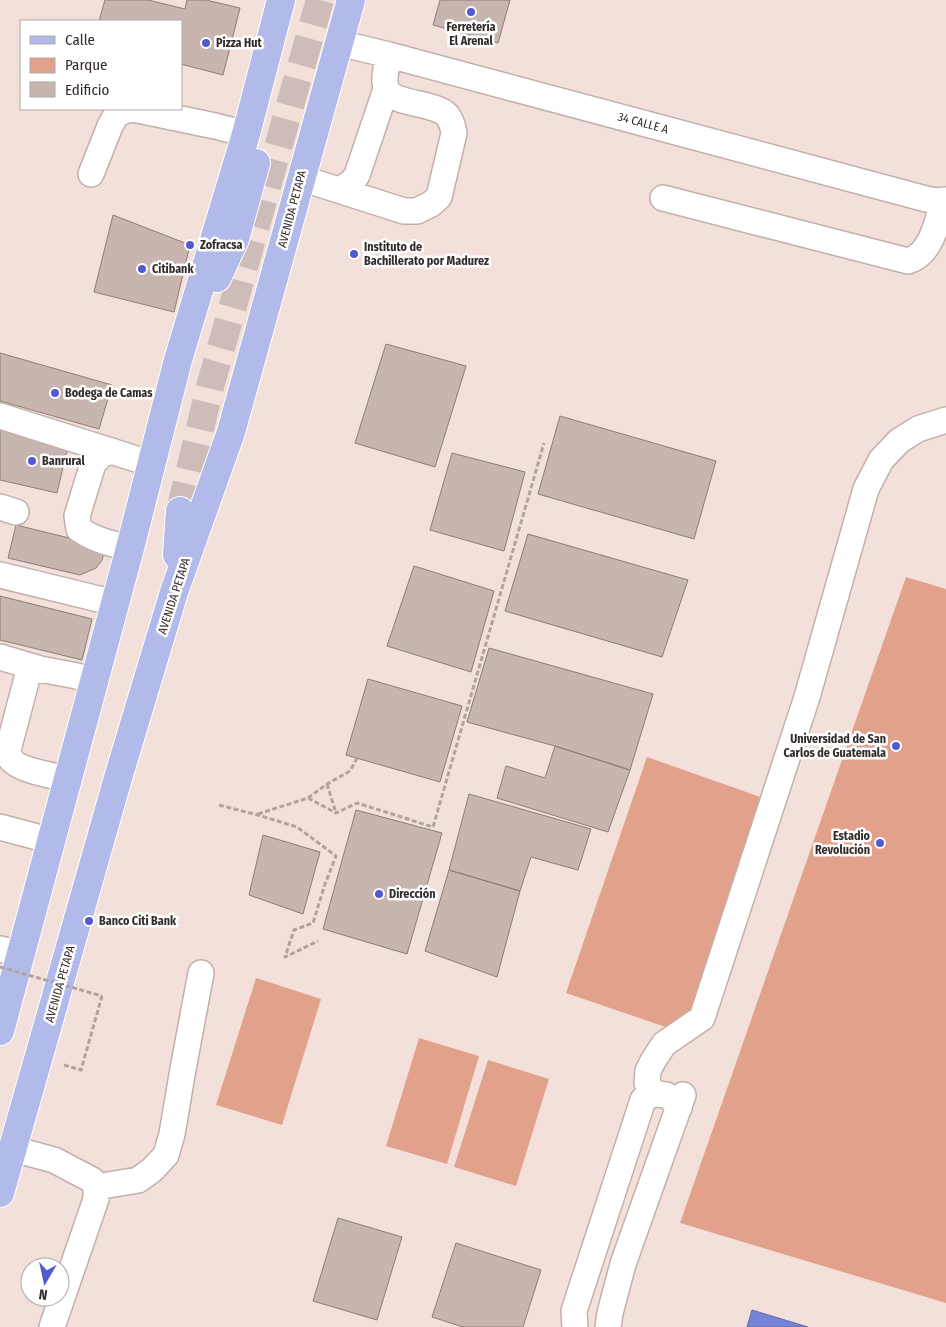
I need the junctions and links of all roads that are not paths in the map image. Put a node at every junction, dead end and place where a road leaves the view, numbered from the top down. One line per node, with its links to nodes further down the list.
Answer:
1 (350, 0): 3 (main road, AVENIDA PETAPA)
2 (283, 1): 8 (main road); 14 (main road)
3 (340, 43): 4 (street, 34 CALLE A); 10 (main road, AVENIDA PETAPA)
4 (389, 55): 5 (street); 13 (street, 34 CALLE A)
5 (386, 89): 11 (street); 11 (street)
6 (128, 110): 9 (street)
7 (138, 110): 8 (street)
8 (246, 134): 14 (main road)
9 (91, 174)
10 (301, 178): 11 (street); 22 (main road, AVENIDA PETAPA)
11 (339, 190)
12 (663, 198): 13 (street)
13 (945, 200)
14 (178, 360): 18 (main road)
15 (0, 416): 17 (street)
16 (946, 420): 33 (street)
17 (112, 451): 18 (street); 20 (street)
18 (152, 464): 20 (main road)
19 (180, 511): 22 (main road)
20 (130, 548): 23 (main road)
21 (0, 575): 23 (street)
22 (174, 592): 34 (main road, AVENIDA PETAPA)
23 (114, 603): 26 (main road)
24 (0, 657): 25 (street)
25 (40, 668): 26 (street); 27 (street)
26 (93, 682): 27 (main road)
27 (68, 779): 29 (main road)
28 (0, 827): 29 (street)
29 (52, 841): 30 (main road)
30 (7, 956): 32 (main road)
31 (201, 973): 35 (street)
32 (0, 1031)
33 (657, 1094): 38 (street); 39 (street)
34 (13, 1149): 35 (street); 36 (main road, AVENIDA PETAPA)
35 (96, 1187): 37 (street)
36 (0, 1193)
37 (52, 1327)
38 (575, 1327)
39 (608, 1327)

